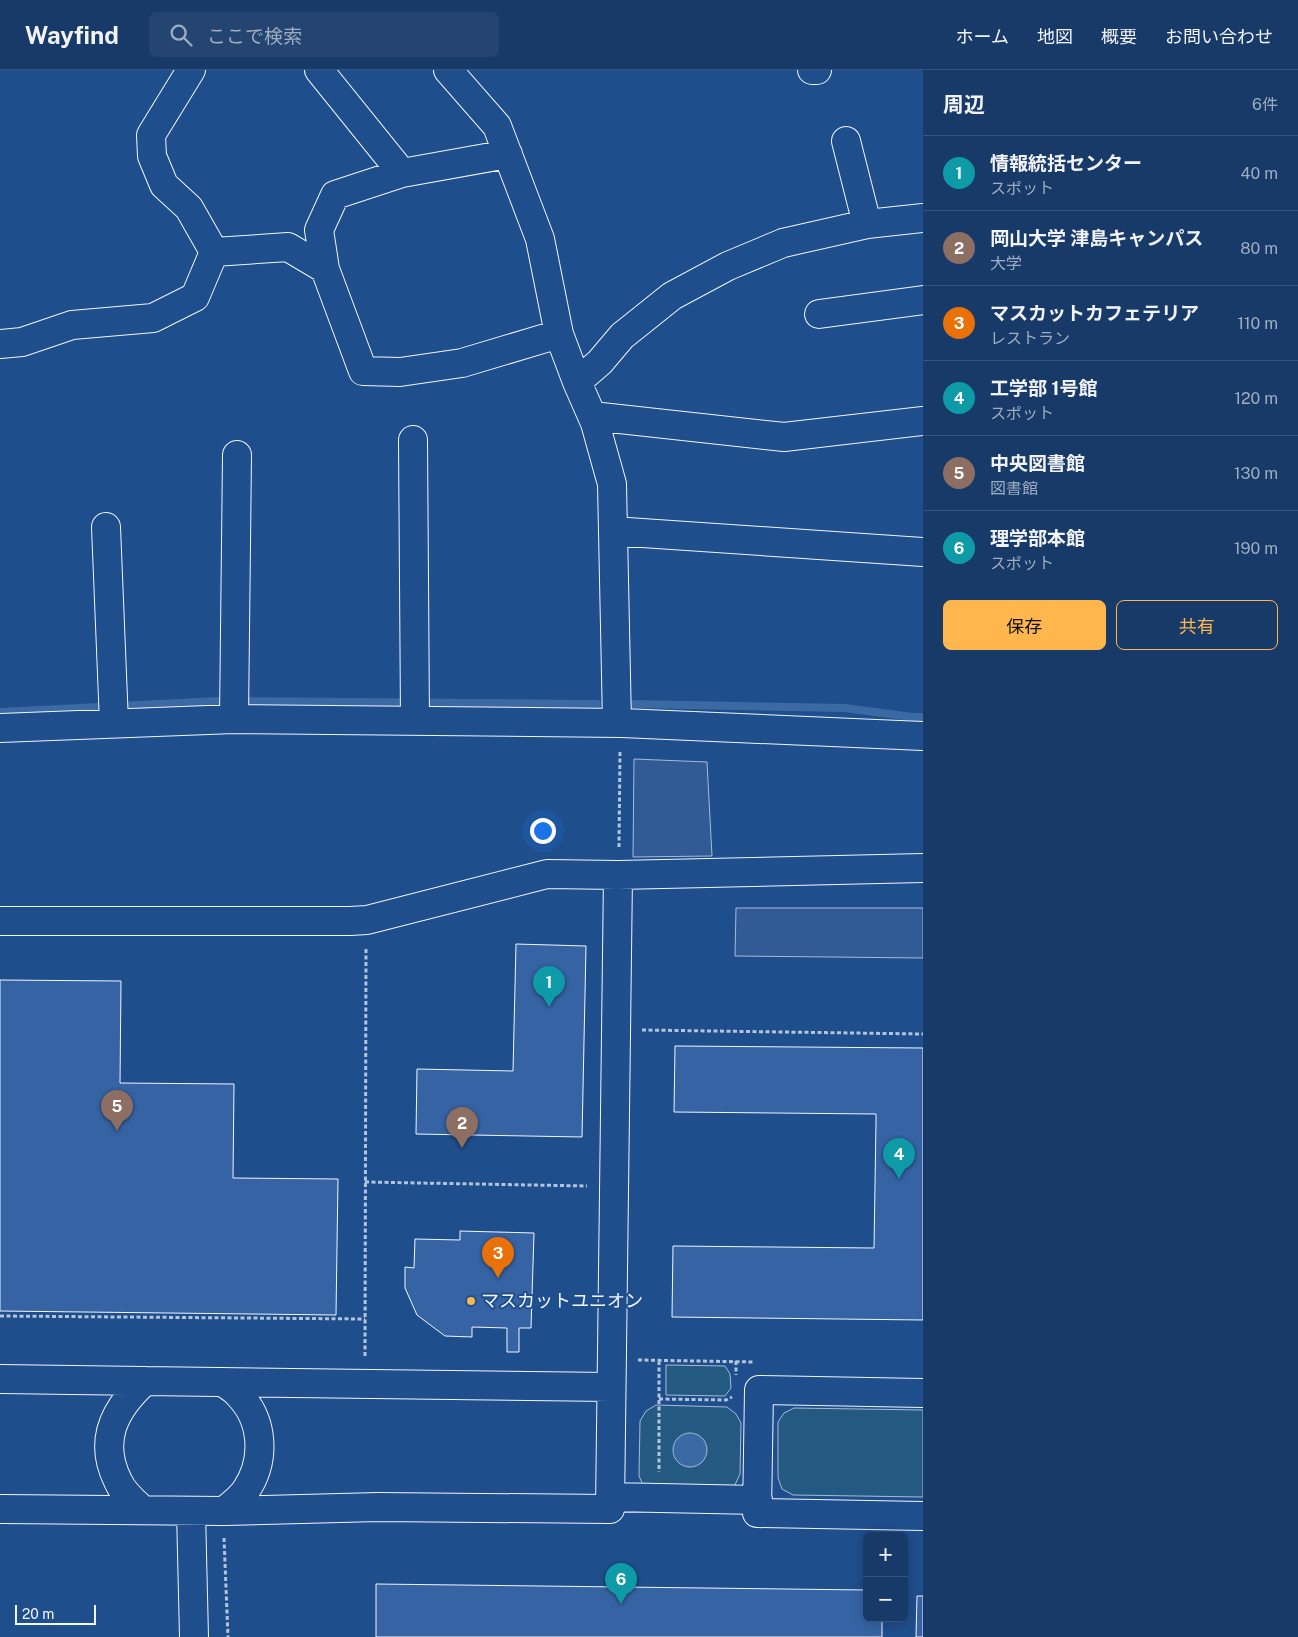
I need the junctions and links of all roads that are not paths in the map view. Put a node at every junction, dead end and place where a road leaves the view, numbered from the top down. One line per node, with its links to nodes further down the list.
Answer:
1 (191, 70): 11 (street)
2 (318, 70): 8 (street)
3 (448, 70): 7 (street)
4 (812, 70): 5 (street)
5 (817, 70)
6 (846, 141): 10 (street)
7 (508, 154): 8 (street); 15 (street)
8 (402, 173): 12 (street)
9 (923, 218): 10 (street)
10 (867, 224): 17 (street)
11 (214, 252): 12 (street); 16 (street)
12 (325, 269): 15 (street)
13 (923, 300): 14 (street)
14 (819, 314)
15 (559, 334): 17 (street)
16 (0, 344)
17 (577, 382): 18 (street)
18 (592, 416): 19 (street); 23 (street)
19 (923, 421)
20 (413, 440): 26 (street)
21 (236, 455): 25 (street)
22 (106, 527): 27 (street)
23 (613, 531): 24 (street); 28 (street)
24 (923, 552)
25 (234, 708): 26 (street); 27 (street)
26 (415, 708): 28 (street)
27 (113, 712): 29 (street)
28 (619, 723): 30 (street)
29 (0, 728)
30 (923, 736)
31 (923, 868): 32 (street)
32 (618, 875): 33 (street); 37 (street)
33 (0, 920)
34 (0, 1379): 35 (street)
35 (145, 1381): 36 (street); 42 (street)
36 (223, 1382): 37 (street); 44 (street)
37 (611, 1387): 39 (street)
38 (923, 1393): 40 (street)
39 (610, 1497): 40 (street); 44 (street)
40 (758, 1500): 45 (street)
41 (0, 1509): 42 (street)
42 (143, 1510): 43 (street)
43 (191, 1511): 44 (street); 46 (street)
44 (224, 1511)
45 (923, 1516)
46 (194, 1637)

